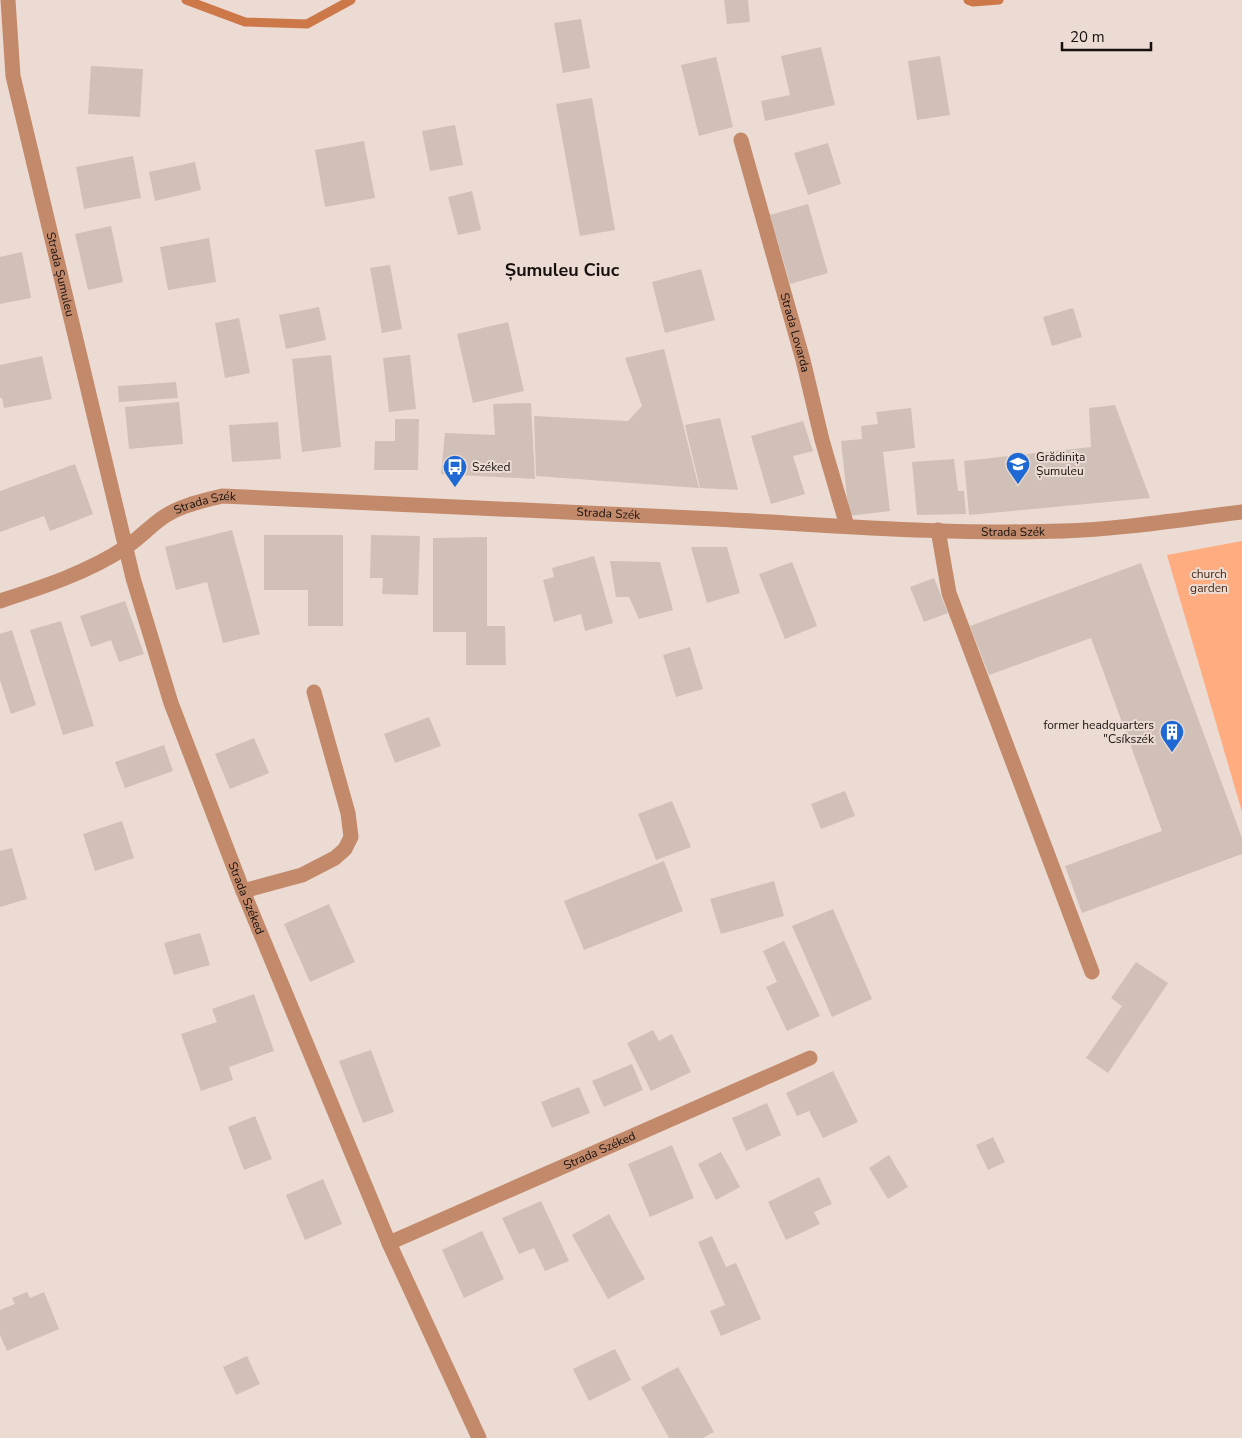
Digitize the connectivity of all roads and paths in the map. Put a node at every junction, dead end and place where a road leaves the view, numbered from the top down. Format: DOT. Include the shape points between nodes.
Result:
graph roads {
  1 [pos="8,0"];
  2 [pos="741,140"];
  3 [pos="1242,512"];
  4 [pos="847,526"];
  5 [pos="938,530"];
  6 [pos="126,547"];
  7 [pos="0,600"];
  8 [pos="314,692"];
  9 [pos="243,891"];
  10 [pos="1092,972"];
  11 [pos="810,1058"];
  12 [pos="389,1243"];
  13 [pos="479,1438"];
  1 -- 6 [label="street, Strada Șumuleu" via="13,76"];
  2 -- 4 [label="street, Strada Lovarda"];
  3 -- 5 [label="street, Strada Szék" via="1066,530"];
  4 -- 5 [label="street, Strada Szék"];
  4 -- 6 [label="street, Strada Szék" via="222,496 165,516"];
  5 -- 10 [label="street" via="949,593"];
  6 -- 7 [label="street, Strada Szék" via="74,574"];
  6 -- 9 [label="street, Strada Széked" via="172,703"];
  8 -- 9 [label="street" via="348,813 351,837 335,858 302,875"];
  9 -- 12 [label="street, Strada Széked"];
  11 -- 12 [label="street, Strada Széked"];
  12 -- 13 [label="street, Strada Széked"];
}
